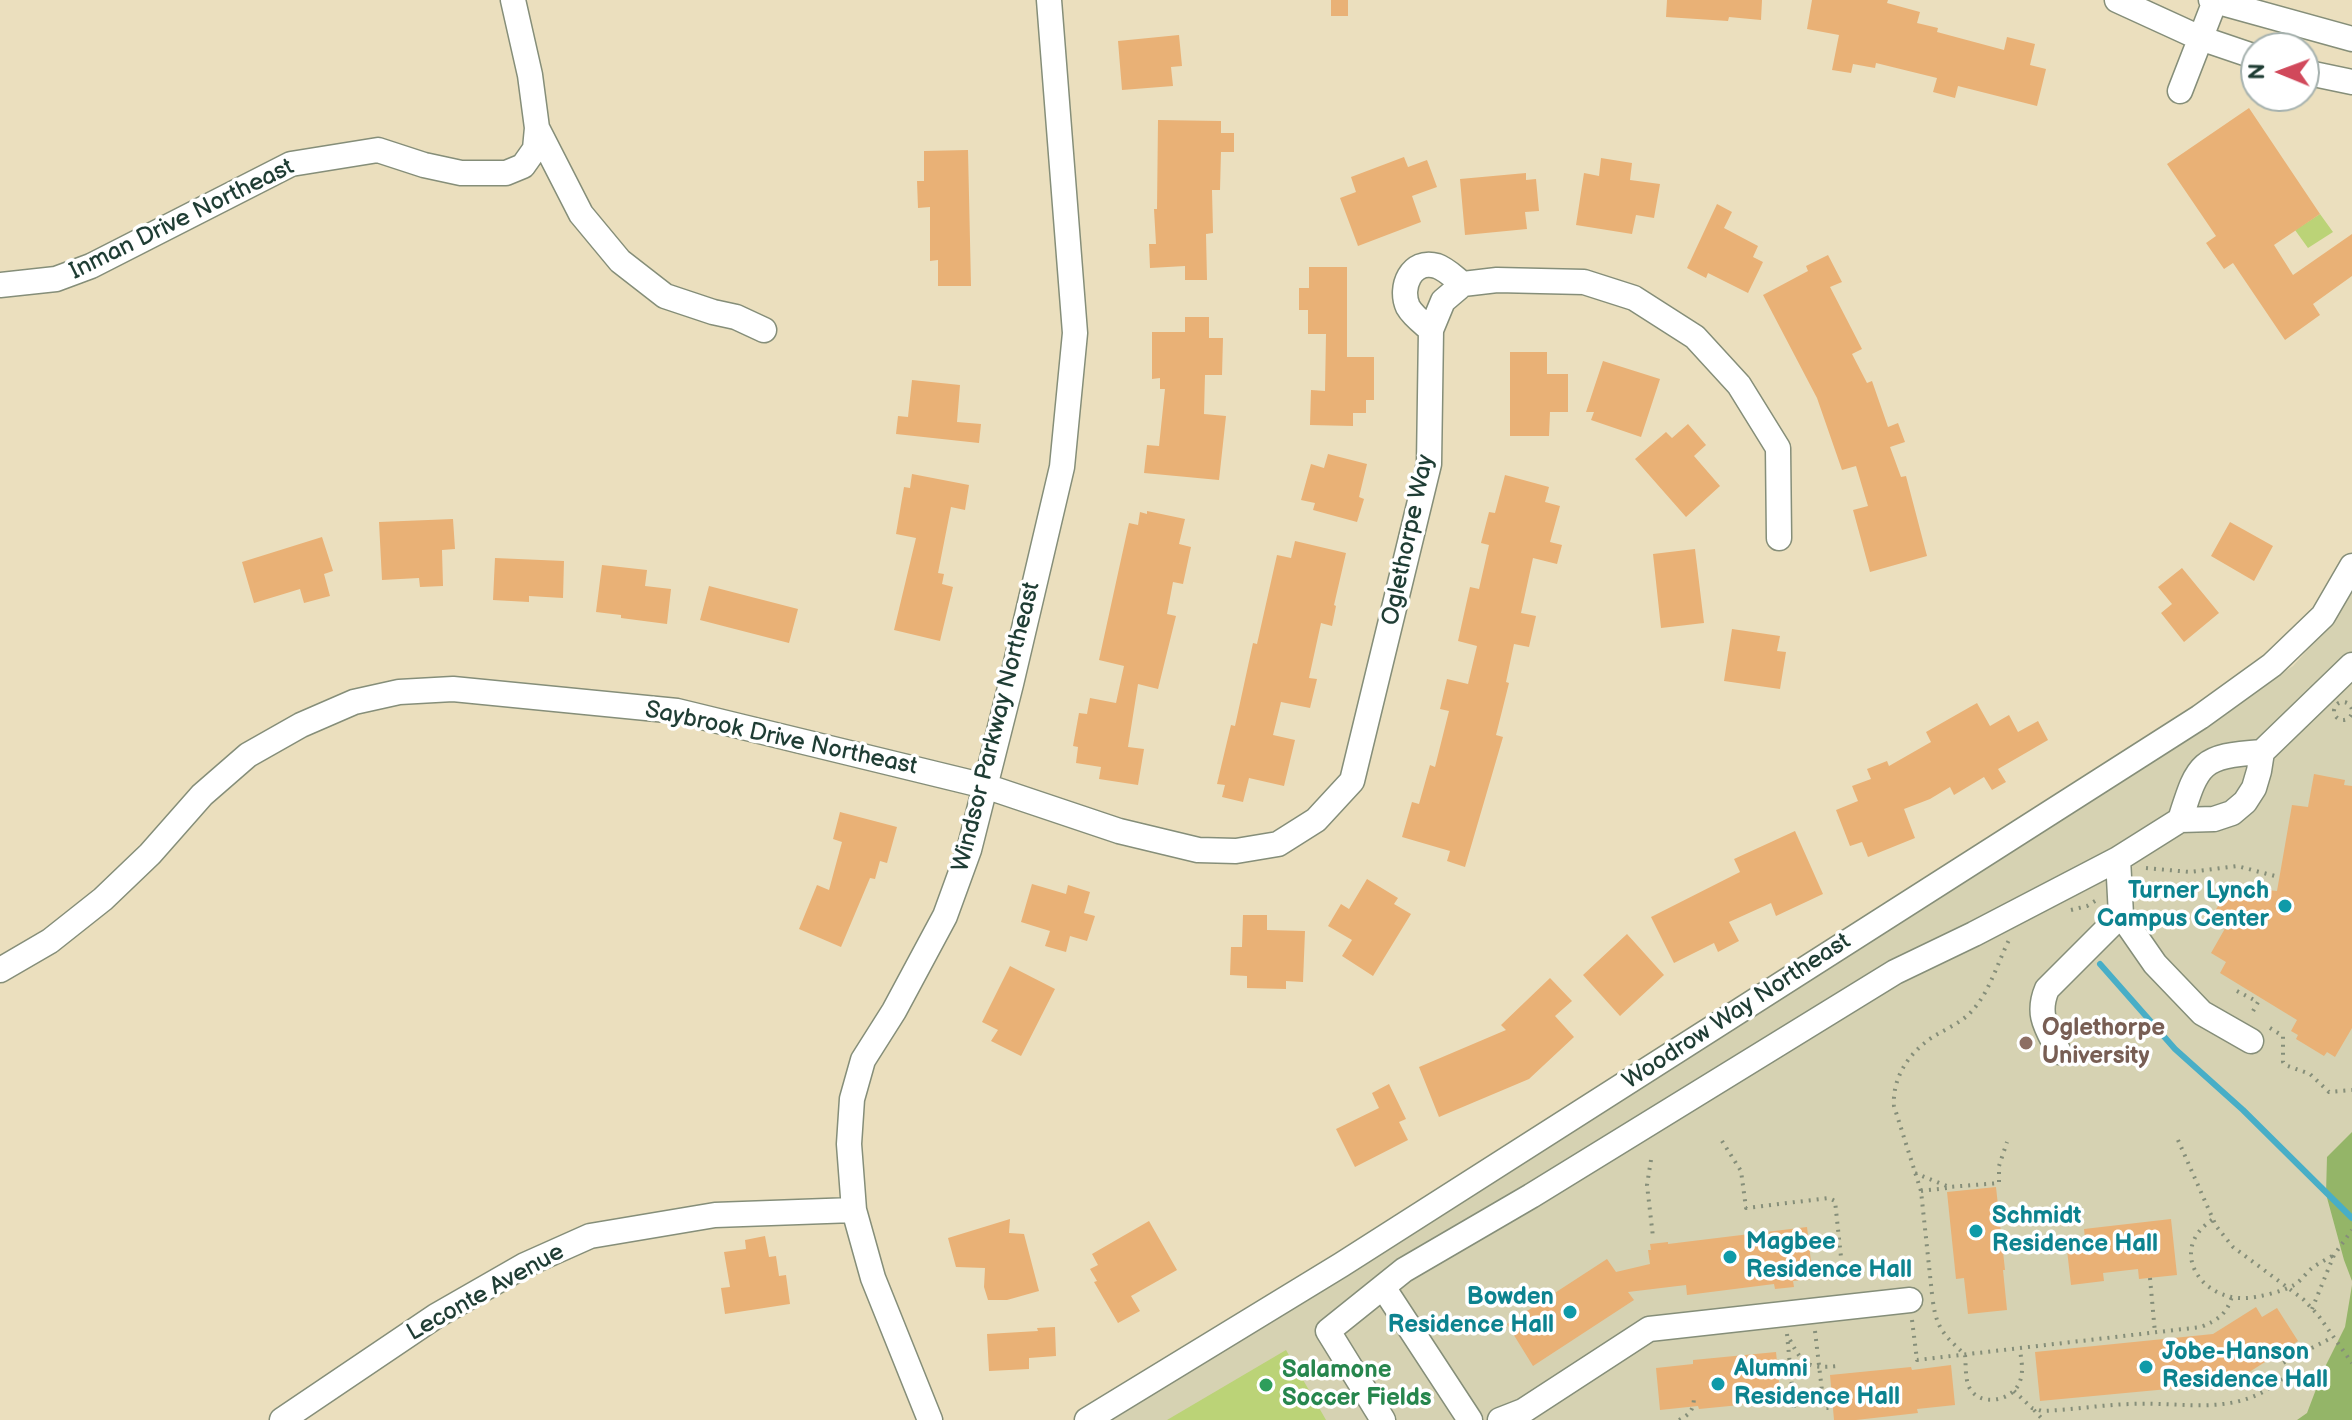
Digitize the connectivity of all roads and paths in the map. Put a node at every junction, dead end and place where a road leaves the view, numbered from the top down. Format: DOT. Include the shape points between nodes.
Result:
graph roads {
  1 [pos="513,0"];
  2 [pos="1049,0"];
  3 [pos="2117,0"];
  4 [pos="2213,1"];
  5 [pos="2200,38"];
  6 [pos="2352,39"];
  7 [pos="2240,52"];
  8 [pos="2320,75"];
  9 [pos="2352,82"];
  10 [pos="2180,91"];
  11 [pos="537,128"];
  12 [pos="1463,284"];
  13 [pos="0,285"];
  14 [pos="764,330"];
  15 [pos="1431,330"];
  16 [pos="1779,538"];
  17 [pos="2352,566"];
  18 [pos="2352,665"];
  19 [pos="2351,717"];
  20 [pos="2262,752"];
  21 [pos="985,786"];
  22 [pos="2180,820"];
  23 [pos="2118,859"];
  24 [pos="2105,896"];
  25 [pos="2067,911"];
  26 [pos="2121,915"];
  27 [pos="2014,930"];
  28 [pos="0,970"];
  29 [pos="2237,991"];
  30 [pos="2251,1041"];
  31 [pos="2059,1052"];
  32 [pos="2352,1090"];
  33 [pos="2178,1140"];
  34 [pos="1722,1141"];
  35 [pos="2007,1142"];
  36 [pos="1651,1160"];
  37 [pos="1915,1173"];
  38 [pos="1949,1187"];
  39 [pos="1921,1191"];
  40 [pos="854,1210"];
  41 [pos="2213,1219"];
  42 [pos="2352,1230"];
  43 [pos="1653,1237"];
  44 [pos="2334,1255"];
  45 [pos="2150,1278"];
  46 [pos="1383,1287"];
  47 [pos="2287,1287"];
  48 [pos="2232,1296"];
  49 [pos="2245,1298"];
  50 [pos="1910,1300"];
  51 [pos="1846,1307"];
  52 [pos="2249,1308"];
  53 [pos="2312,1309"];
  54 [pos="1813,1311"];
  55 [pos="1786,1324"];
  56 [pos="2155,1333"];
  57 [pos="2333,1337"];
  58 [pos="2020,1349"];
  59 [pos="1965,1355"];
  60 [pos="2352,1363"];
  61 [pos="1837,1366"];
  62 [pos="1819,1367"];
  63 [pos="2014,1391"];
  64 [pos="1694,1395"];
  65 [pos="1794,1408"];
  66 [pos="1829,1408"];
  67 [pos="2032,1408"];
  68 [pos="282,1420"];
  69 [pos="930,1420"];
  70 [pos="1087,1420"];
  71 [pos="1383,1420"];
  72 [pos="1470,1420"];
  73 [pos="1500,1420"];
  74 [pos="1679,1420"];
  75 [pos="2043,1420"];
  1 -- 11 [label="street, Inman Drive Northeast"];
  2 -- 21 [label="street, Windsor Parkway Northeast" via="1075,333 1062,467"];
  3 -- 5 [label="street"];
  4 -- 5 [label="street"];
  4 -- 6 [label="street"];
  5 -- 7 [label="street"];
  5 -- 10 [label="street"];
  8 -- 9 [label="street"];
  11 -- 13 [label="street, Inman Drive Northeast" via="535,149 523,166 506,173 461,173 378,150 291,164 91,266 56,279"];
  11 -- 14 [label="street" via="581,214 620,261 665,296"];
  12 -- 15 [label="street, Oglethorpe Way" via="1443,301"];
  12 -- 15 [label="street" via="1437,266 1422,265 1411,272 1404,296 1410,311"];
  12 -- 16 [label="street" via="1584,282 1634,298 1695,337 1739,385 1778,448"];
  15 -- 21 [label="street, Oglethorpe Way" via="1429,464 1352,781 1316,820 1278,844 1198,850 1119,831"];
  17 -- 70 [label="street, Woodrow Way Northeast" via="2323,616 2272,665 2200,717 1341,1265"];
  18 -- 20 [label="street"];
  19 -- 19 [label="path" via="2338,719 2336,705 2348,704"];
  20 -- 22 [label="street" via="2237,753 2200,768"];
  20 -- 22 [label="street" via="2254,788 2232,813"];
  21 -- 28 [label="street, Saybrook Drive Northeast" via="677,711 453,689 399,692 354,702 248,755 202,795 103,899 50,941"];
  21 -- 40 [label="street, Windsor Parkway Northeast" via="945,916 863,1060 852,1099 849,1144"];
  22 -- 23 [label="street"];
  23 -- 26 [label="street"];
  23 -- 46 [label="street" via="1895,972"];
  24 -- 25 [label="path"];
  26 -- 30 [label="street" via="2155,964 2202,1013"];
  26 -- 31 [label="street" via="2047,989 2041,1004 2044,1020"];
  27 -- 37 [label="path" via="1971,1012 1932,1037 1897,1078 1894,1106"];
  29 -- 32 [label="path" via="2258,1002 2251,1015 2283,1036 2285,1065 2310,1074 2329,1092"];
  33 -- 41 [label="path"];
  34 -- 51 [label="path" via="1741,1171 1746,1208 1835,1201"];
  35 -- 38 [label="path" via="1999,1183"];
  36 -- 43 [label="path" via="1647,1185"];
  37 -- 38 [label="path"];
  37 -- 39 [label="path"];
  38 -- 39 [label="path"];
  39 -- 59 [label="path" via="1935,1319"];
  40 -- 68 [label="street, Leconte Avenue" via="715,1215 590,1236 525,1265 436,1316"];
  40 -- 69 [label="street, Windsor Parkway Northeast" via="873,1278"];
  41 -- 47 [label="path" via="2233,1247"];
  41 -- 48 [label="path" via="2193,1244 2193,1271 2205,1285"];
  42 -- 44 [label="path"];
  44 -- 47 [label="path"];
  44 -- 53 [label="path"];
  45 -- 56 [label="path"];
  46 -- 71 [label="street" via="1328,1331"];
  46 -- 72 [label="street"];
  47 -- 49 [label="path"];
  47 -- 53 [label="path"];
  48 -- 49 [label="path"];
  48 -- 56 [label="path" via="2227,1311 2214,1321"];
  49 -- 52 [label="path"];
  50 -- 51 [label="street"];
  50 -- 59 [label="path" via="1917,1360"];
  51 -- 54 [label="street"];
  53 -- 57 [label="path"];
  54 -- 55 [label="street"];
  54 -- 62 [label="path"];
  55 -- 62 [label="path" via="1800,1359"];
  55 -- 65 [label="path"];
  55 -- 73 [label="street" via="1649,1329 1523,1411"];
  56 -- 58 [label="path"];
  57 -- 60 [label="path"];
  57 -- 67 [label="path" via="2283,1363 2290,1372 2277,1385 2231,1404"];
  58 -- 59 [label="path"];
  58 -- 63 [label="path" via="2021,1377"];
  59 -- 63 [label="path" via="1968,1383 1975,1394 1993,1400"];
  61 -- 62 [label="path"];
  62 -- 66 [label="path" via="1824,1408"];
  63 -- 67 [label="path"];
  64 -- 74 [label="path" via="1694,1407"];
  67 -- 75 [label="path"];
}
